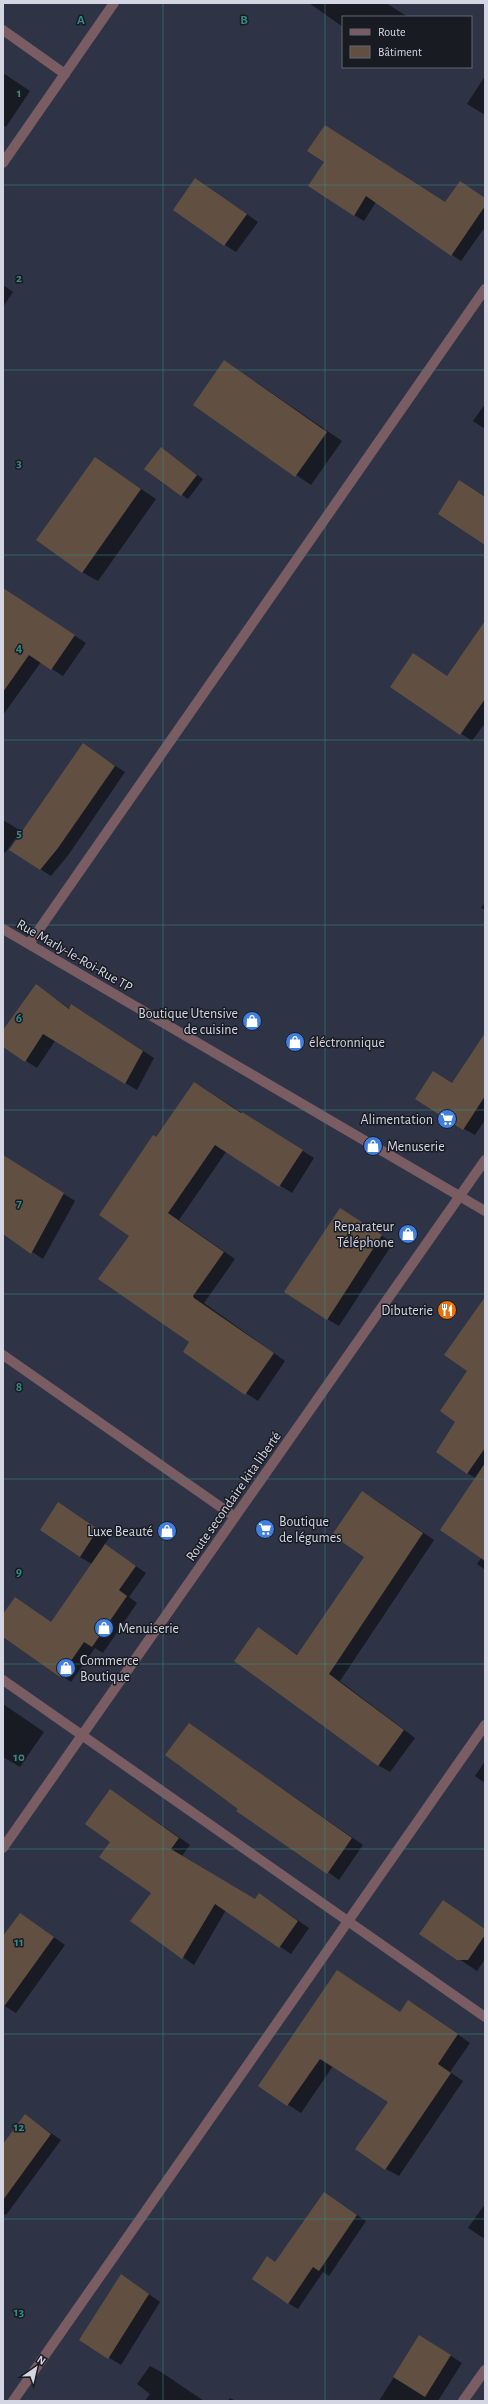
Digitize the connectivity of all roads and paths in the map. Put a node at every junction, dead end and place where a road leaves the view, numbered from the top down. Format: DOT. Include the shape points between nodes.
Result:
graph roads {
  1 [pos="114,3"];
  2 [pos="3,30"];
  3 [pos="65,74"];
  4 [pos="3,163"];
  5 [pos="485,290"];
  6 [pos="3,929"];
  7 [pos="29,944"];
  8 [pos="485,1160"];
  9 [pos="460,1196"];
  10 [pos="485,1211"];
  11 [pos="3,1355"];
  12 [pos="235,1517"];
  13 [pos="3,1680"];
  14 [pos="485,1725"];
  15 [pos="82,1735"];
  16 [pos="3,1848"];
  17 [pos="348,1922"];
  18 [pos="485,2017"];
  19 [pos="485,2370"];
  20 [pos="13,2401"];
  21 [pos="463,2401"];
  1 -- 3 [label="street"];
  2 -- 3 [label="street"];
  3 -- 4 [label="street"];
  5 -- 7 [label="street"];
  6 -- 7 [label="street, Rue Marly-le-Roi-Rue TP"];
  7 -- 9 [label="street, Rue Marly-le-Roi-Rue TP"];
  8 -- 9 [label="street, Route secondaire kita liberté"];
  9 -- 10 [label="street, Rue Marly-le-Roi-Rue TP"];
  9 -- 12 [label="street, Route secondaire kita liberté"];
  11 -- 12 [label="street"];
  12 -- 15 [label="street, Route secondaire kita liberté"];
  13 -- 15 [label="street"];
  14 -- 17 [label="street"];
  15 -- 16 [label="street, Route secondaire kita liberté"];
  15 -- 17 [label="street"];
  17 -- 18 [label="street"];
  17 -- 20 [label="street"];
  19 -- 21 [label="street"];
}
